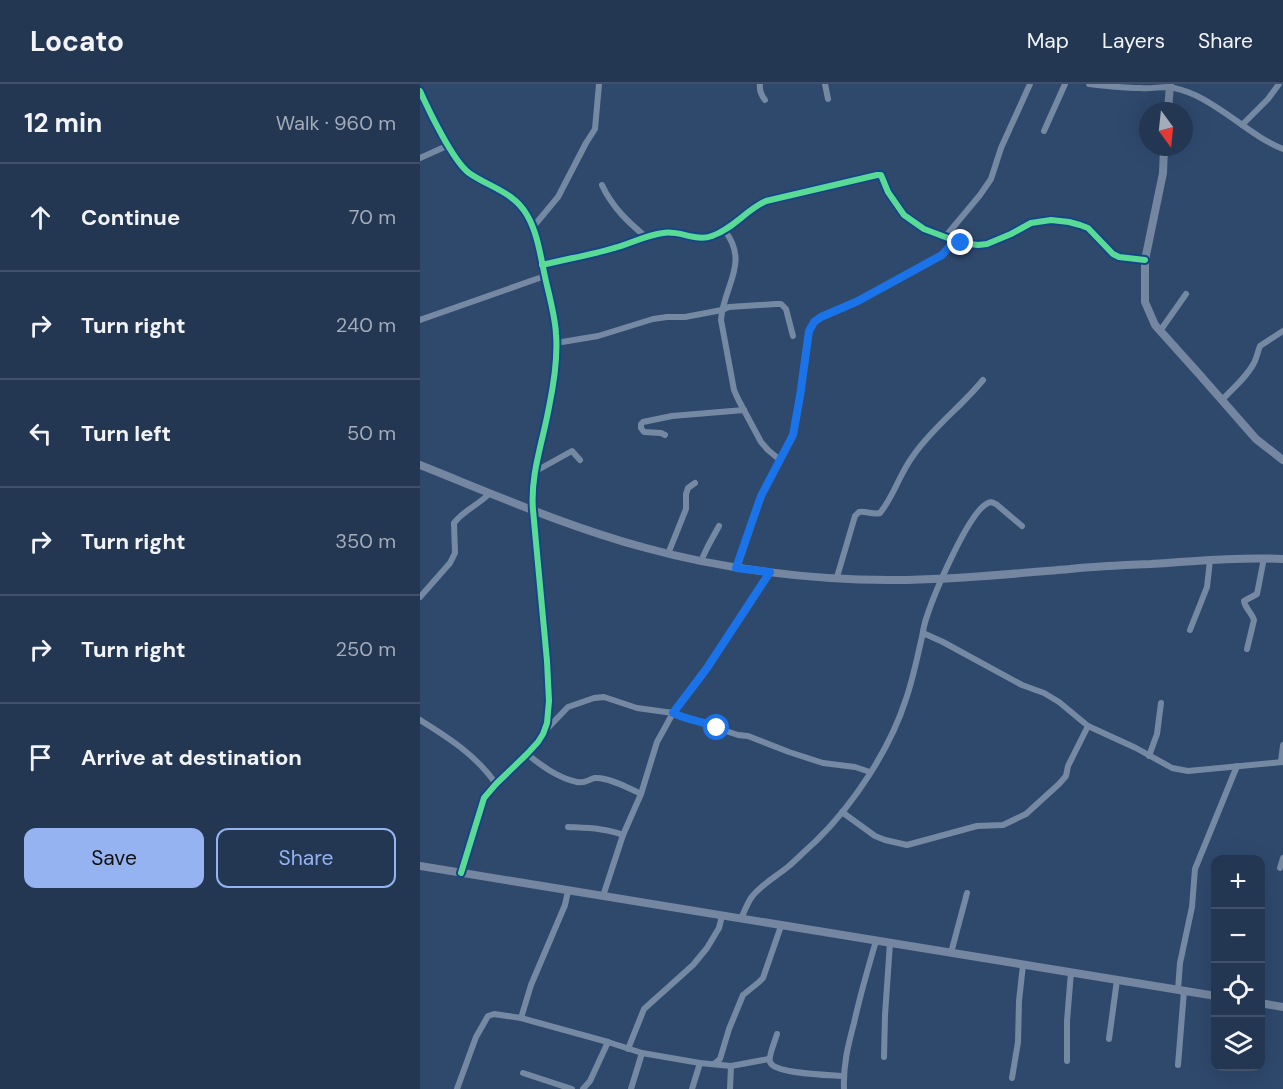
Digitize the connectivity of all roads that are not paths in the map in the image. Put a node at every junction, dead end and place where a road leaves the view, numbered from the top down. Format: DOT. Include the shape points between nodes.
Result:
graph roads {
  1 [pos="599,84"];
  2 [pos="760,84"];
  3 [pos="825,84"];
  4 [pos="1029,84"];
  5 [pos="1065,84"];
  6 [pos="1089,84"];
  7 [pos="1279,84"];
  8 [pos="1170,86"];
  9 [pos="420,91"];
  10 [pos="828,99"];
  11 [pos="765,100"];
  12 [pos="1168,102"];
  13 [pos="1242,125"];
  14 [pos="1044,131"];
  15 [pos="449,145"];
  16 [pos="1283,149"];
  17 [pos="1164,156"];
  18 [pos="420,158"];
  19 [pos="602,185"];
  20 [pos="533,227"];
  21 [pos="725,231"];
  22 [pos="646,237"];
  23 [pos="945,237"];
  24 [pos="954,241"];
  25 [pos="1145,260"];
  26 [pos="542,265"];
  27 [pos="544,276"];
  28 [pos="1186,294"];
  29 [pos="722,310"];
  30 [pos="420,320"];
  31 [pos="1283,331"];
  32 [pos="1160,332"];
  33 [pos="793,336"];
  34 [pos="556,343"];
  35 [pos="983,380"];
  36 [pos="1222,400"];
  37 [pos="744,410"];
  38 [pos="665,435"];
  39 [pos="580,460"];
  40 [pos="780,460"];
  41 [pos="1283,460"];
  42 [pos="420,465"];
  43 [pos="535,471"];
  44 [pos="695,483"];
  45 [pos="489,494"];
  46 [pos="532,510"];
  47 [pos="720,526"];
  48 [pos="1022,526"];
  49 [pos="668,554"];
  50 [pos="1264,558"];
  51 [pos="1283,559"];
  52 [pos="1210,560"];
  53 [pos="700,561"];
  54 [pos="736,568"];
  55 [pos="770,572"];
  56 [pos="837,578"];
  57 [pos="942,578"];
  58 [pos="420,597"];
  59 [pos="1190,630"];
  60 [pos="923,633"];
  61 [pos="1248,649"];
  62 [pos="1161,703"];
  63 [pos="673,713"];
  64 [pos="420,720"];
  65 [pos="1088,726"];
  66 [pos="543,734"];
  67 [pos="1283,745"];
  68 [pos="527,754"];
  69 [pos="1149,756"];
  70 [pos="1282,762"];
  71 [pos="1237,766"];
  72 [pos="870,772"];
  73 [pos="496,784"];
  74 [pos="640,794"];
  75 [pos="842,812"];
  76 [pos="568,827"];
  77 [pos="623,835"];
  78 [pos="1283,858"];
  79 [pos="420,866"];
  80 [pos="1280,868"];
  81 [pos="461,873"];
  82 [pos="568,891"];
  83 [pos="967,893"];
  84 [pos="603,896"];
  85 [pos="722,916"];
  86 [pos="741,919"];
  87 [pos="781,926"];
  88 [pos="876,941"];
  89 [pos="890,943"];
  90 [pos="951,953"];
  91 [pos="1023,965"];
  92 [pos="1071,972"];
  93 [pos="1117,980"];
  94 [pos="1181,990"];
  95 [pos="1211,995"];
  96 [pos="1265,1004"];
  97 [pos="1283,1006"];
  98 [pos="521,1018"];
  99 [pos="777,1034"];
  100 [pos="1109,1039"];
  101 [pos="608,1042"];
  102 [pos="628,1049"];
  103 [pos="642,1053"];
  104 [pos="884,1057"];
  105 [pos="770,1059"];
  106 [pos="1067,1061"];
  107 [pos="700,1064"];
  108 [pos="714,1064"];
  109 [pos="1178,1065"];
  110 [pos="731,1066"];
  111 [pos="523,1073"];
  112 [pos="843,1076"];
  113 [pos="1012,1078"];
  114 [pos="457,1089"];
  115 [pos="572,1089"];
  116 [pos="583,1089"];
  117 [pos="631,1089"];
  118 [pos="692,1089"];
  119 [pos="730,1089"];
  120 [pos="844,1089"];
  1 -- 20 [label="street" via="595,129 558,197"];
  2 -- 11 [label="street"];
  3 -- 10 [label="street"];
  4 -- 23 [label="street" via="991,179"];
  5 -- 14 [label="street"];
  6 -- 8 [label="street"];
  7 -- 13 [label="street"];
  8 -- 12 [label="main road"];
  8 -- 13 [label="street" via="1195,95"];
  9 -- 15 [label="street"];
  13 -- 16 [label="street"];
  15 -- 18 [label="street"];
  15 -- 20 [label="street" via="460,165 521,205"];
  17 -- 25 [label="main road"];
  19 -- 22 [label="street" via="620,214"];
  20 -- 26 [label="street"];
  21 -- 22 [label="street" via="702,239 670,232"];
  21 -- 23 [label="street" via="766,201 881,175 904,215 924,230"];
  21 -- 29 [label="street" via="732,240 735,264"];
  22 -- 26 [label="street" via="614,249"];
  23 -- 24 [label="street"];
  24 -- 25 [label="street" via="978,245 998,240 1031,223 1051,220 1088,228 1119,257"];
  24 -- 40 [label="street" via="942,255 814,322 809,331 793,435"];
  25 -- 32 [label="main road" via="1145,302"];
  26 -- 27 [label="street"];
  27 -- 30 [label="street"];
  27 -- 34 [label="street"];
  28 -- 32 [label="street"];
  29 -- 33 [label="street" via="781,304"];
  29 -- 34 [label="street" via="653,319 598,336"];
  29 -- 37 [label="street" via="734,390"];
  31 -- 36 [label="street" via="1260,346 1253,365"];
  32 -- 36 [label="main road"];
  34 -- 43 [label="street" via="555,371"];
  35 -- 56 [label="street" via="914,454 880,513 863,511 855,516"];
  36 -- 41 [label="main road" via="1256,439"];
  37 -- 38 [label="street" via="672,416 641,424 644,432"];
  37 -- 40 [label="street" via="761,442"];
  39 -- 43 [label="street" via="572,451"];
  40 -- 54 [label="street" via="766,483"];
  42 -- 45 [label="main road"];
  43 -- 46 [label="street"];
  44 -- 49 [label="street" via="688,488 686,508"];
  45 -- 46 [label="main road"];
  45 -- 58 [label="street" via="454,523 455,553"];
  46 -- 49 [label="main road"];
  46 -- 66 [label="street" via="549,701"];
  47 -- 53 [label="street"];
  48 -- 57 [label="street" via="996,504 988,503 959,541"];
  49 -- 53 [label="main road"];
  50 -- 51 [label="main road"];
  50 -- 52 [label="main road"];
  50 -- 61 [label="street" via="1257,594 1244,601 1254,620"];
  52 -- 57 [label="main road"];
  52 -- 59 [label="street" via="1207,587"];
  53 -- 54 [label="main road"];
  54 -- 55 [label="main road"];
  55 -- 56 [label="main road"];
  55 -- 63 [label="street"];
  56 -- 57 [label="main road"];
  57 -- 60 [label="street"];
  60 -- 65 [label="street" via="1044,693"];
  60 -- 72 [label="street" via="898,724"];
  62 -- 69 [label="street"];
  63 -- 66 [label="street" via="637,708 602,697 568,707"];
  63 -- 72 [label="street" via="806,758"];
  63 -- 74 [label="street" via="657,742"];
  64 -- 73 [label="street" via="467,752"];
  65 -- 69 [label="street"];
  65 -- 75 [label="street" via="1066,776 1026,814 1003,825 977,826 907,845 875,836"];
  66 -- 68 [label="street"];
  67 -- 70 [label="street"];
  68 -- 73 [label="street"];
  68 -- 74 [label="street" via="557,775 575,782 603,779"];
  69 -- 71 [label="street" via="1183,771"];
  70 -- 71 [label="street"];
  71 -- 94 [label="street" via="1195,870 1180,963"];
  72 -- 75 [label="street"];
  73 -- 81 [label="street" via="484,798"];
  74 -- 77 [label="street"];
  75 -- 86 [label="street" via="818,839 758,890"];
  76 -- 77 [label="street"];
  77 -- 84 [label="street"];
  78 -- 80 [label="street"];
  79 -- 81 [label="main road"];
  81 -- 82 [label="main road"];
  82 -- 84 [label="main road"];
  82 -- 98 [label="street"];
  83 -- 90 [label="street"];
  84 -- 85 [label="main road"];
  85 -- 86 [label="main road"];
  85 -- 102 [label="street" via="719,928 693,965 644,1009"];
  86 -- 87 [label="main road"];
  87 -- 88 [label="main road"];
  87 -- 108 [label="street" via="763,978 743,995 720,1059"];
  88 -- 89 [label="main road"];
  88 -- 112 [label="street"];
  89 -- 90 [label="main road"];
  89 -- 104 [label="street"];
  90 -- 91 [label="main road"];
  91 -- 92 [label="main road"];
  91 -- 113 [label="street"];
  92 -- 93 [label="main road"];
  92 -- 106 [label="street"];
  93 -- 94 [label="main road"];
  93 -- 100 [label="street"];
  94 -- 95 [label="main road"];
  94 -- 109 [label="street"];
  96 -- 97 [label="main road"];
  98 -- 101 [label="street"];
  98 -- 114 [label="street" via="488,1016"];
  99 -- 105 [label="street"];
  101 -- 102 [label="street"];
  101 -- 116 [label="street"];
  102 -- 103 [label="street"];
  103 -- 107 [label="street"];
  103 -- 117 [label="street"];
  105 -- 110 [label="street"];
  105 -- 112 [label="street" via="770,1064 784,1071"];
  107 -- 108 [label="street"];
  107 -- 118 [label="street"];
  108 -- 110 [label="street"];
  110 -- 119 [label="street"];
  111 -- 115 [label="street"];
  112 -- 120 [label="street"];
}
